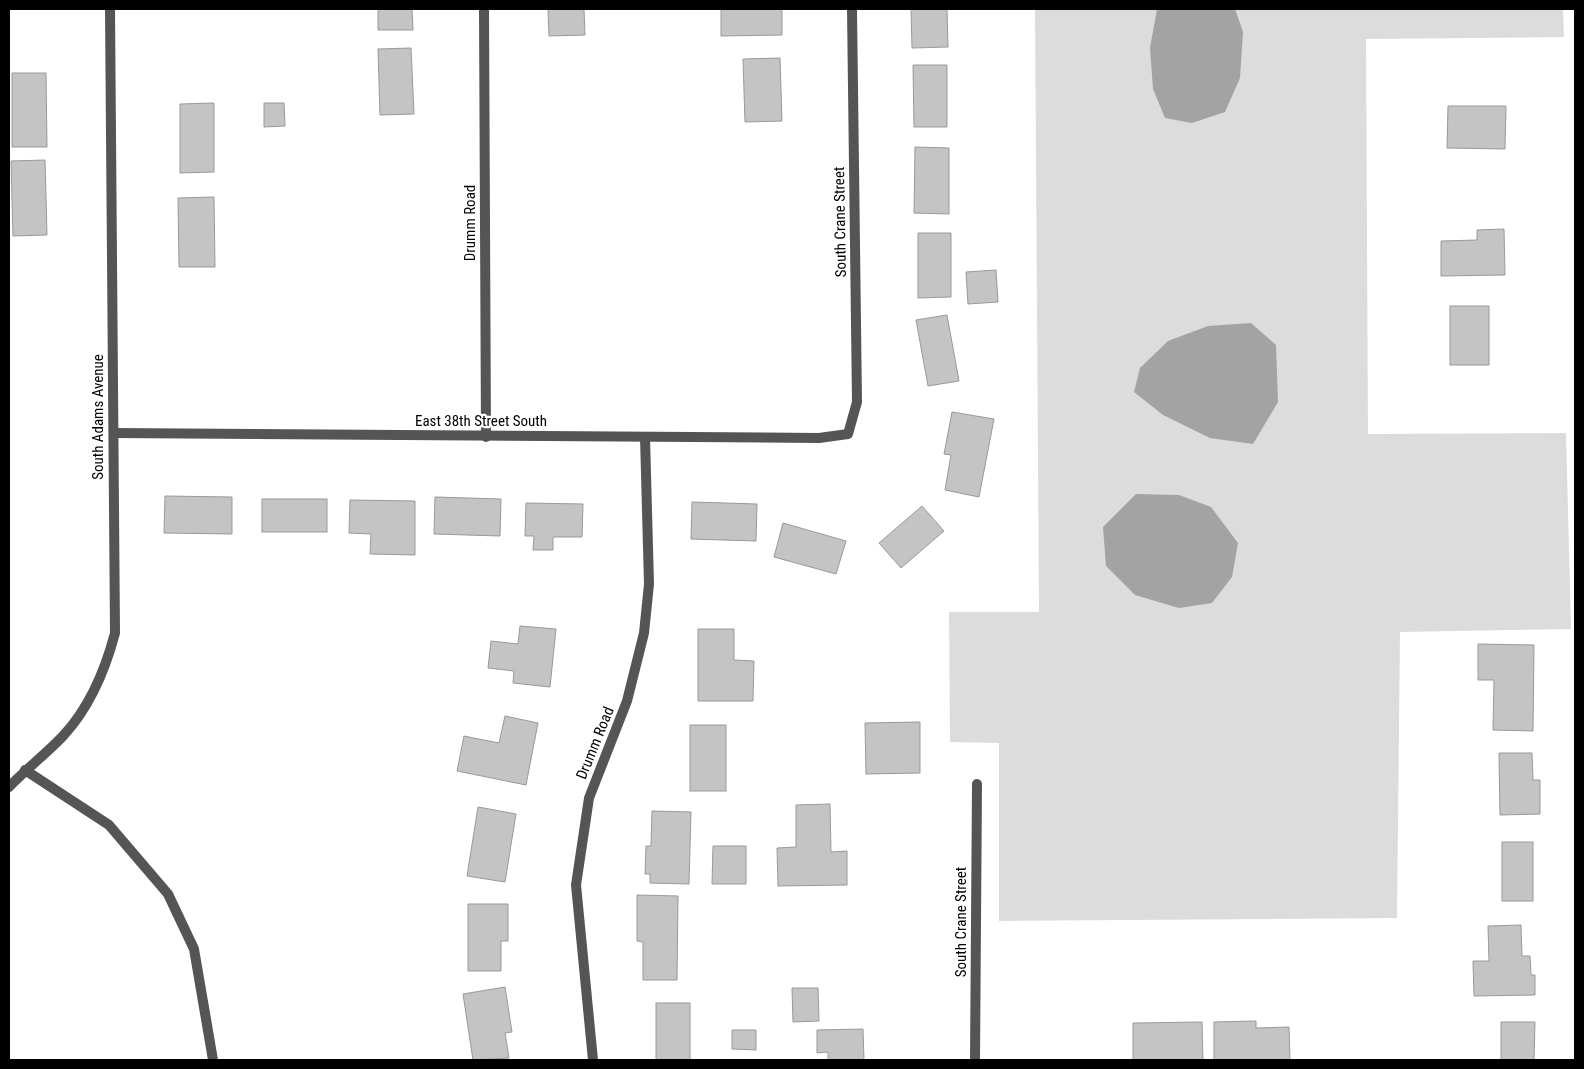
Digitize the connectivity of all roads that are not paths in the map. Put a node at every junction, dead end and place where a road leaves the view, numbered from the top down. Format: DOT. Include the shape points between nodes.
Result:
graph roads {
  1 [pos="110,9"];
  2 [pos="484,9"];
  3 [pos="852,9"];
  4 [pos="114,433"];
  5 [pos="848,434"];
  6 [pos="486,437"];
  7 [pos="646,437"];
  8 [pos="25,770"];
  9 [pos="976,784"];
  10 [pos="9,787"];
  11 [pos="213,1060"];
  12 [pos="593,1060"];
  13 [pos="975,1060"];
  1 -- 4 [label="street, South Adams Avenue"];
  2 -- 6 [label="street, Drumm Road"];
  3 -- 5 [label="street, South Crane Street" via="857,402"];
  4 -- 6 [label="street, East 38th Street South"];
  4 -- 8 [label="street, South Adams Avenue" via="115,633 105,669 89,700 63,736"];
  5 -- 7 [label="street, East 38th Street South" via="819,438"];
  6 -- 7 [label="street, East 38th Street South"];
  7 -- 12 [label="street, Drumm Road" via="648,584 644,633 627,701 589,798 576,884"];
  8 -- 10 [label="street, South Adams Avenue"];
  8 -- 11 [label="street" via="109,825 168,894 194,949"];
  9 -- 13 [label="street, South Crane Street"];
}
